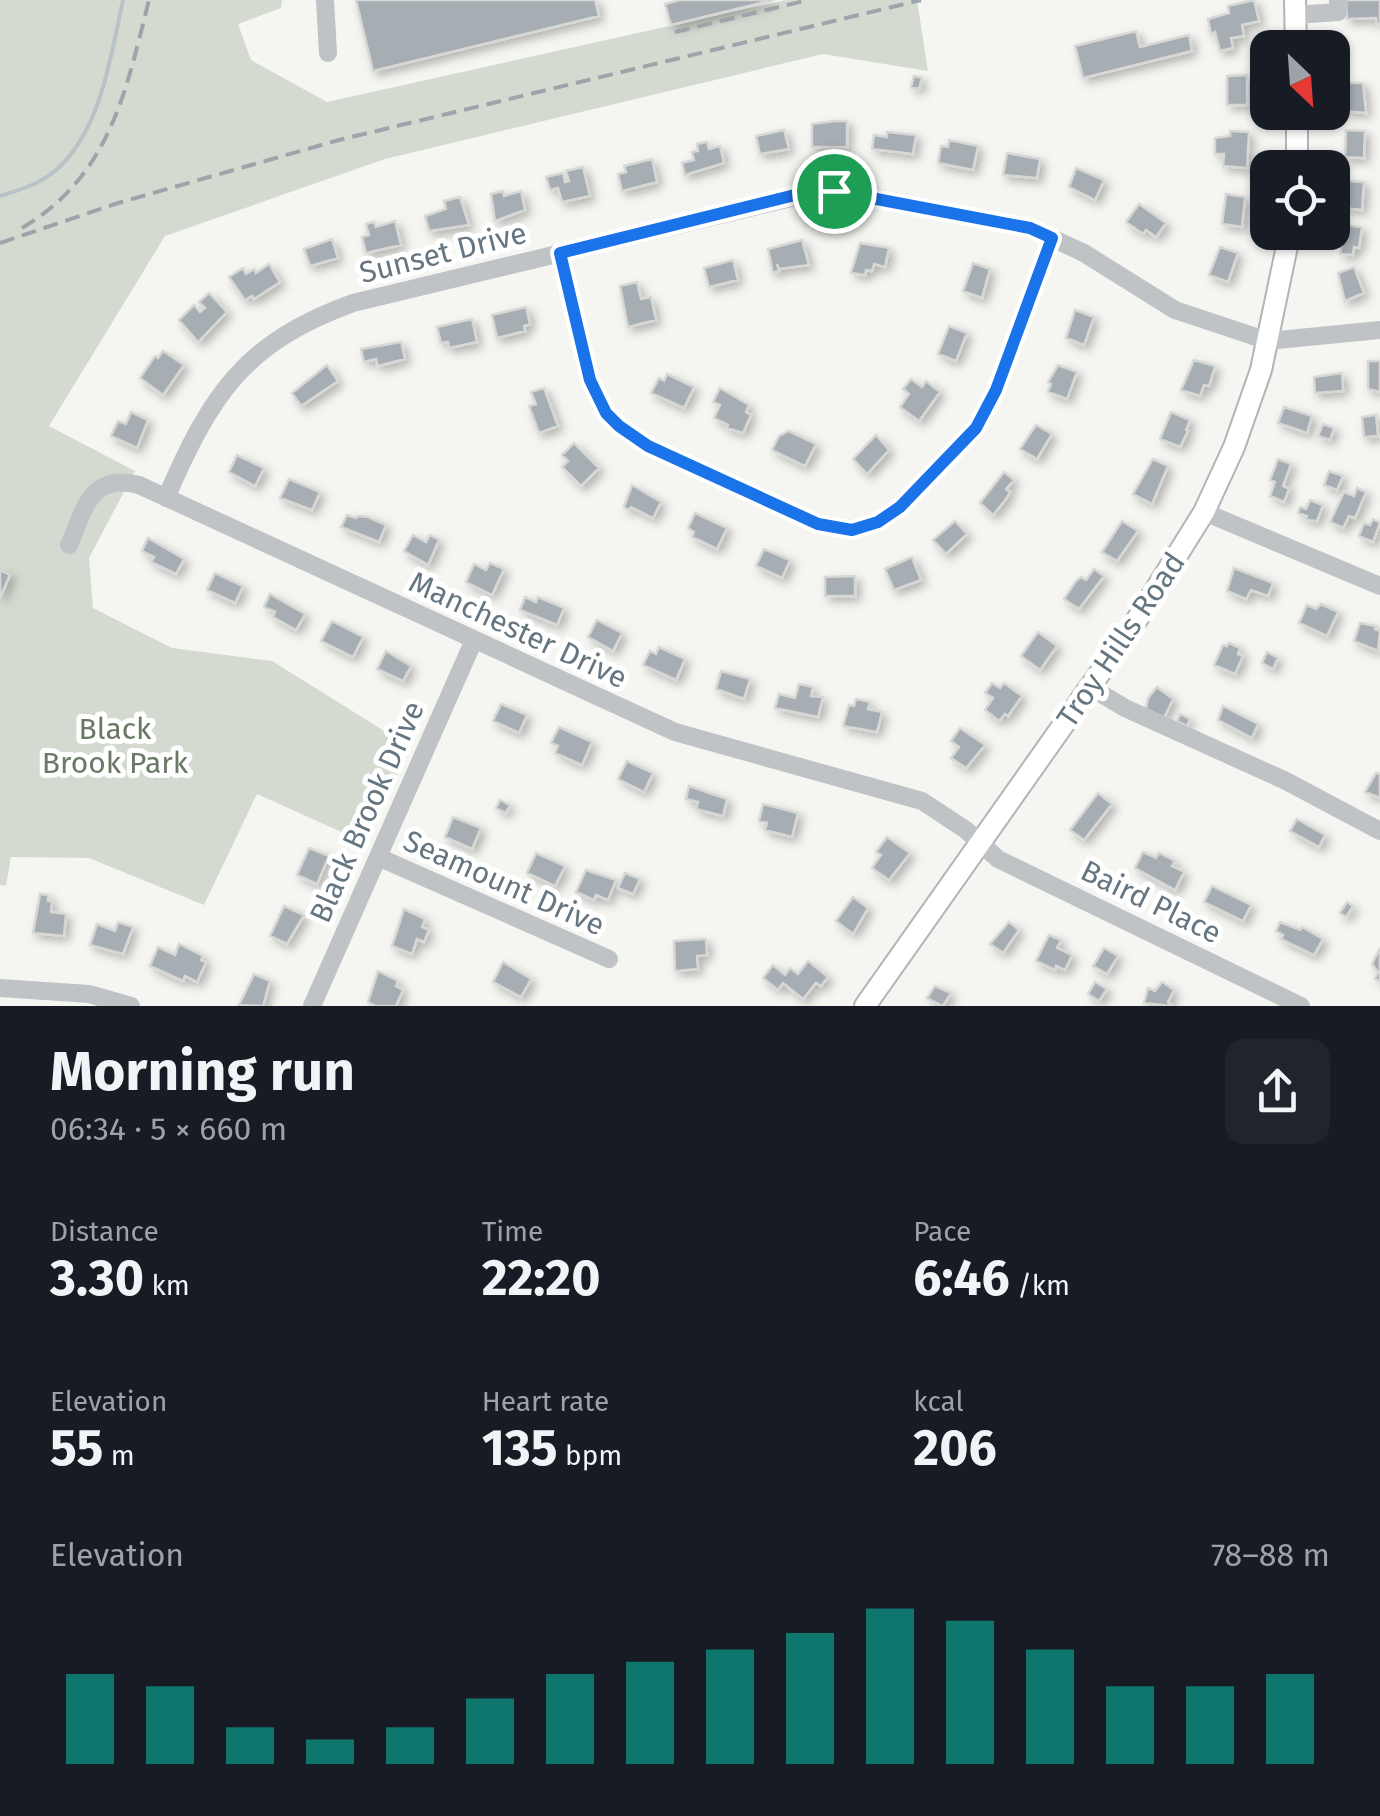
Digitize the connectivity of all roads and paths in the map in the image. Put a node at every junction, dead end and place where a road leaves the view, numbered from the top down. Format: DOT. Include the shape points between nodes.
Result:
graph roads {
  1 [pos="325,0"];
  2 [pos="1338,0"];
  3 [pos="1295,8"];
  4 [pos="328,53"];
  5 [pos="1052,238"];
  6 [pos="1286,250"];
  7 [pos="560,253"];
  8 [pos="1380,330"];
  9 [pos="1268,341"];
  10 [pos="166,498"];
  11 [pos="1204,512"];
  12 [pos="68,545"];
  13 [pos="1380,586"];
  14 [pos="474,640"];
  15 [pos="1090,687"];
  16 [pos="1380,831"];
  17 [pos="980,842"];
  18 [pos="378,857"];
  19 [pos="608,960"];
  20 [pos="0,988"];
  21 [pos="131,1006"];
  22 [pos="312,1006"];
  23 [pos="865,1006"];
  24 [pos="1301,1006"];
  1 -- 4 [label="street"];
  2 -- 3 [label="street" via="1338,12"];
  5 -- 7 [label="street, Sunset Drive" via="852,193 816,192"];
  5 -- 7 [label="street" via="976,428 900,507 852,530 818,524 648,446 619,426 590,380"];
  5 -- 9 [label="street, Sunset Drive" via="1175,310"];
  6 -- 9 [label="main road, Troy Hills Road"];
  7 -- 10 [label="street, Sunset Drive" via="353,303 300,326 251,360 210,408"];
  8 -- 9 [label="street"];
  9 -- 11 [label="main road, Troy Hills Road" via="1234,447"];
  10 -- 12 [label="street, Manchester Drive" via="121,480 104,485"];
  10 -- 14 [label="street, Manchester Drive"];
  11 -- 13 [label="street"];
  11 -- 15 [label="main road, Troy Hills Road"];
  14 -- 17 [label="street, Manchester Drive" via="675,732 922,801"];
  14 -- 18 [label="street, Black Brook Drive"];
  15 -- 16 [label="street"];
  15 -- 17 [label="main road, Troy Hills Road"];
  17 -- 23 [label="main road, Troy Hills Road"];
  17 -- 24 [label="street, Baird Place" via="998,858"];
  18 -- 19 [label="street, Seamount Drive"];
  18 -- 22 [label="street, Black Brook Drive"];
  20 -- 21 [label="street" via="89,994"];
}
